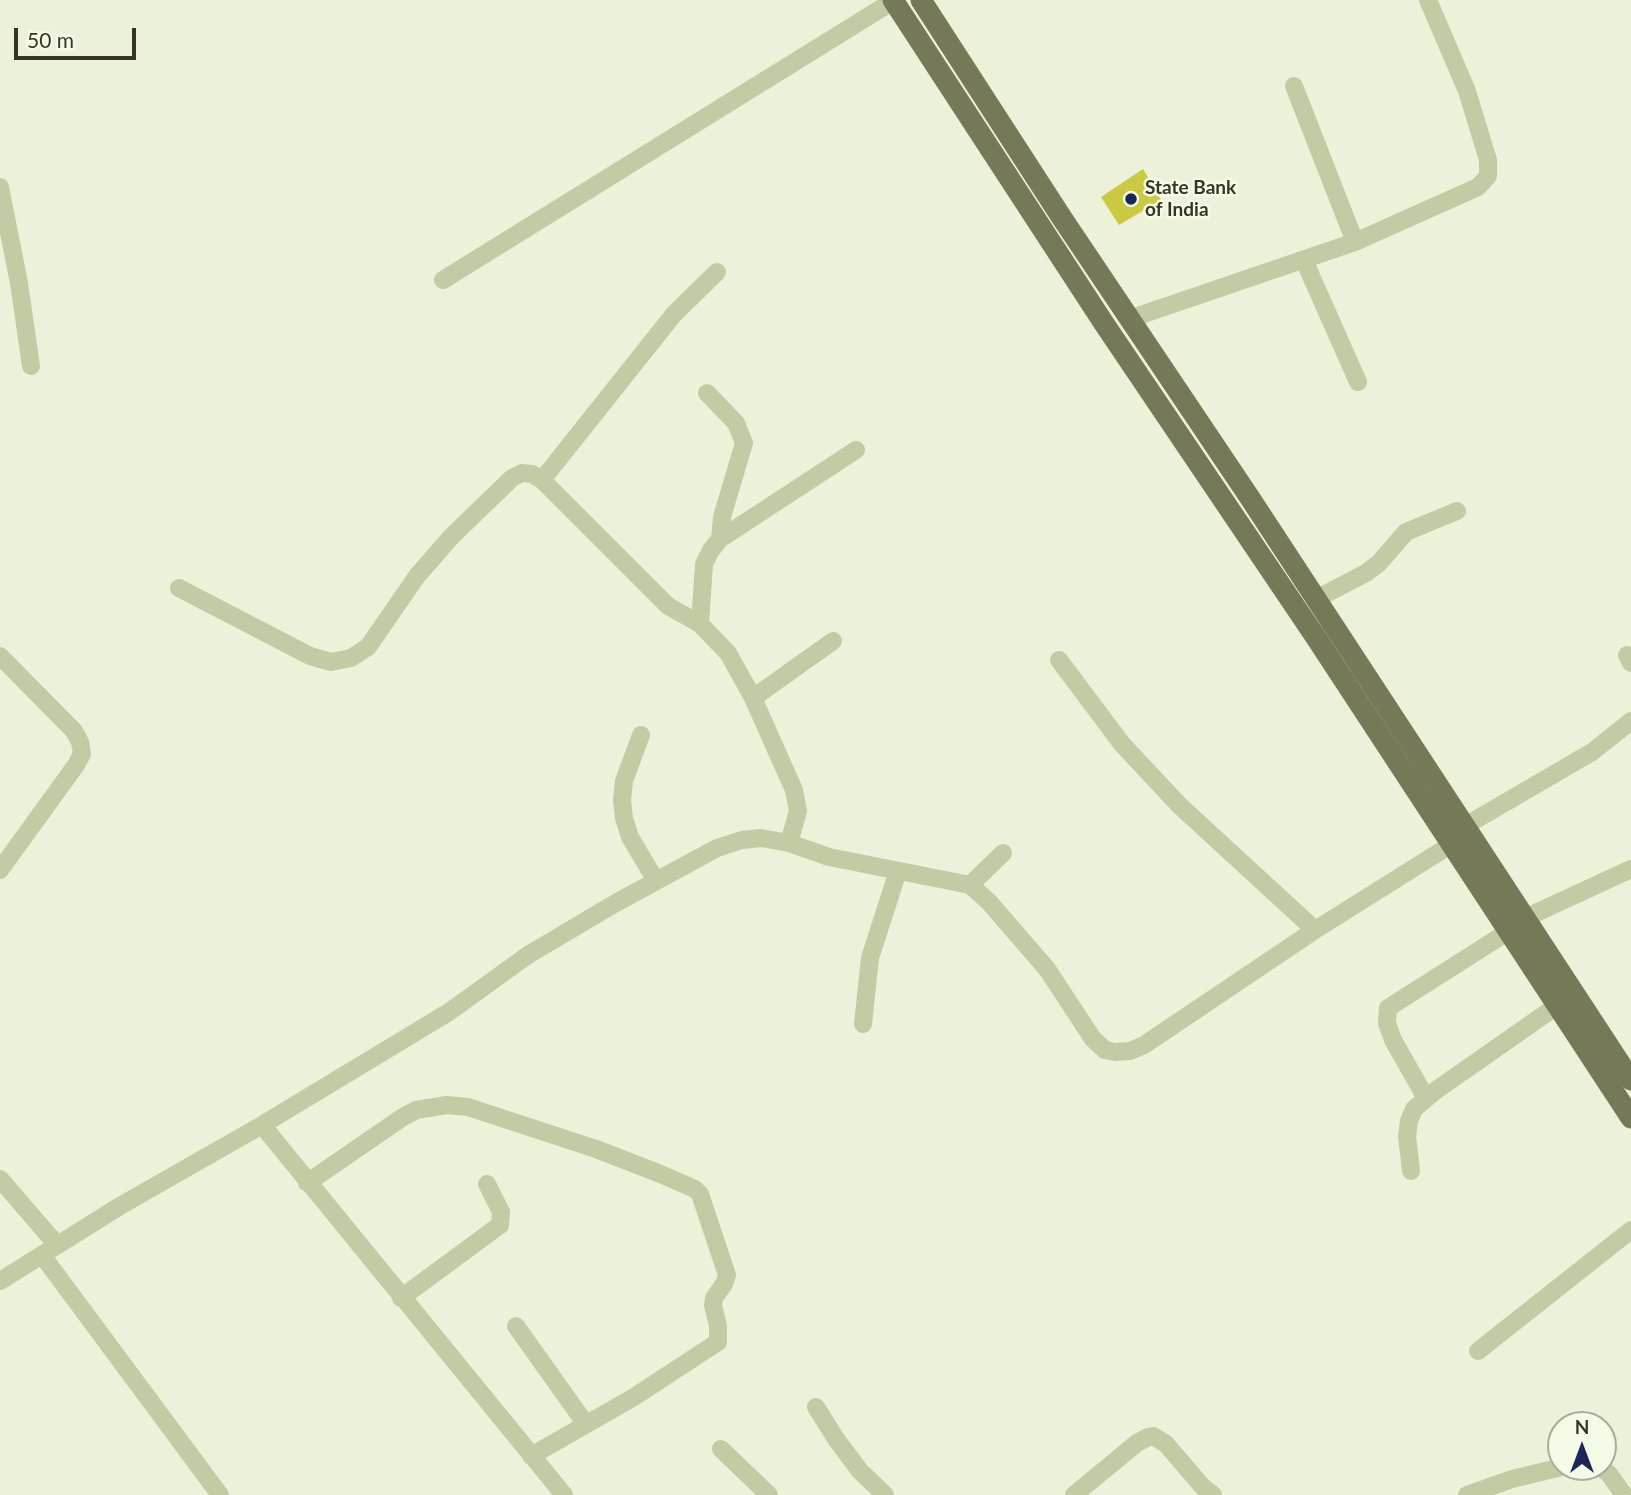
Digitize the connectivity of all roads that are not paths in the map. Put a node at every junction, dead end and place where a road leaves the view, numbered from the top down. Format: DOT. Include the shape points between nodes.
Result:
graph roads {
  1 [pos="893,0"];
  2 [pos="921,0"];
  3 [pos="1428,0"];
  4 [pos="1294,86"];
  5 [pos="0,187"];
  6 [pos="1355,242"];
  7 [pos="1304,260"];
  8 [pos="717,272"];
  9 [pos="443,280"];
  10 [pos="1129,318"];
  11 [pos="31,366"];
  12 [pos="1358,382"];
  13 [pos="707,393"];
  14 [pos="856,450"];
  15 [pos="542,480"];
  16 [pos="1457,512"];
  17 [pos="720,538"];
  18 [pos="179,588"];
  19 [pos="1317,599"];
  20 [pos="700,624"];
  21 [pos="833,641"];
  22 [pos="0,656"];
  23 [pos="1059,660"];
  24 [pos="752,698"];
  25 [pos="1631,721"];
  26 [pos="641,735"];
  27 [pos="1465,826"];
  28 [pos="789,843"];
  29 [pos="1452,844"];
  30 [pos="1003,853"];
  31 [pos="1631,869"];
  32 [pos="0,870"];
  33 [pos="898,871"];
  34 [pos="656,881"];
  35 [pos="970,885"];
  36 [pos="1517,925"];
  37 [pos="1315,930"];
  38 [pos="1558,1004"];
  39 [pos="863,1024"];
  40 [pos="1631,1080"];
  41 [pos="1426,1098"];
  42 [pos="1631,1118"];
  43 [pos="262,1125"];
  44 [pos="1411,1171"];
  45 [pos="0,1179"];
  46 [pos="307,1183"];
  47 [pos="486,1184"];
  48 [pos="1631,1230"];
  49 [pos="49,1250"];
  50 [pos="0,1281"];
  51 [pos="401,1298"];
  52 [pos="516,1326"];
  53 [pos="1478,1351"];
  54 [pos="816,1407"];
  55 [pos="585,1423"];
  56 [pos="721,1449"];
  57 [pos="531,1456"];
  58 [pos="1547,1471"];
  59 [pos="220,1495"];
  60 [pos="564,1495"];
  61 [pos="769,1495"];
  62 [pos="885,1495"];
  63 [pos="1074,1495"];
  64 [pos="1213,1495"];
  65 [pos="1467,1495"];
  1 -- 9 [label="street"];
  1 -- 29 [label="main road"];
  2 -- 10 [label="main road"];
  3 -- 6 [label="street" via="1467,91 1488,160 1488,176 1478,187"];
  4 -- 6 [label="street"];
  5 -- 11 [label="street"];
  6 -- 7 [label="street"];
  7 -- 10 [label="street"];
  7 -- 12 [label="street"];
  8 -- 15 [label="street" via="674,314"];
  10 -- 19 [label="main road"];
  13 -- 17 [label="street" via="736,423 744,443"];
  14 -- 17 [label="street"];
  15 -- 18 [label="street" via="522,473 512,478 452,536 417,576 368,647 351,658 331,662 310,656"];
  15 -- 20 [label="street" via="668,606"];
  16 -- 19 [label="street" via="1406,532 1366,573"];
  17 -- 20 [label="street" via="704,564"];
  19 -- 27 [label="main road"];
  20 -- 24 [label="street" via="728,653"];
  21 -- 24 [label="street"];
  22 -- 32 [label="street" via="74,731 82,754"];
  23 -- 37 [label="street" via="1122,744 1170,795"];
  24 -- 28 [label="street" via="794,790 798,811"];
  25 -- 27 [label="street" via="1592,752"];
  26 -- 34 [label="street" via="622,800 630,837"];
  27 -- 36 [label="main road"];
  28 -- 33 [label="street" via="829,857"];
  28 -- 34 [label="street" via="742,840 717,848"];
  29 -- 36 [label="main road"];
  29 -- 37 [label="street"];
  30 -- 35 [label="street"];
  31 -- 36 [label="street"];
  33 -- 35 [label="street"];
  33 -- 39 [label="street" via="870,958"];
  34 -- 43 [label="street" via="528,955 449,1012"];
  35 -- 37 [label="street" via="1048,969 1093,1039 1115,1052 1144,1045"];
  36 -- 38 [label="main road"];
  36 -- 40 [label="main road"];
  36 -- 41 [label="street" via="1388,1008 1393,1040"];
  38 -- 41 [label="street"];
  38 -- 42 [label="main road"];
  41 -- 44 [label="street" via="1409,1121"];
  43 -- 46 [label="street"];
  43 -- 49 [label="street"];
  45 -- 49 [label="street"];
  46 -- 51 [label="street"];
  46 -- 55 [label="street" via="403,1117 447,1105 468,1107 596,1149 695,1189 704,1203 727,1275 713,1305 718,1342"];
  47 -- 51 [label="street" via="501,1213 500,1225"];
  48 -- 53 [label="street"];
  49 -- 50 [label="street"];
  49 -- 59 [label="street"];
  51 -- 57 [label="street"];
  52 -- 55 [label="street"];
  54 -- 62 [label="street" via="860,1471"];
  55 -- 57 [label="street"];
  56 -- 61 [label="street"];
  57 -- 60 [label="street"];
  58 -- 65 [label="street"];
  63 -- 64 [label="street" via="1137,1443 1153,1436"];
}
